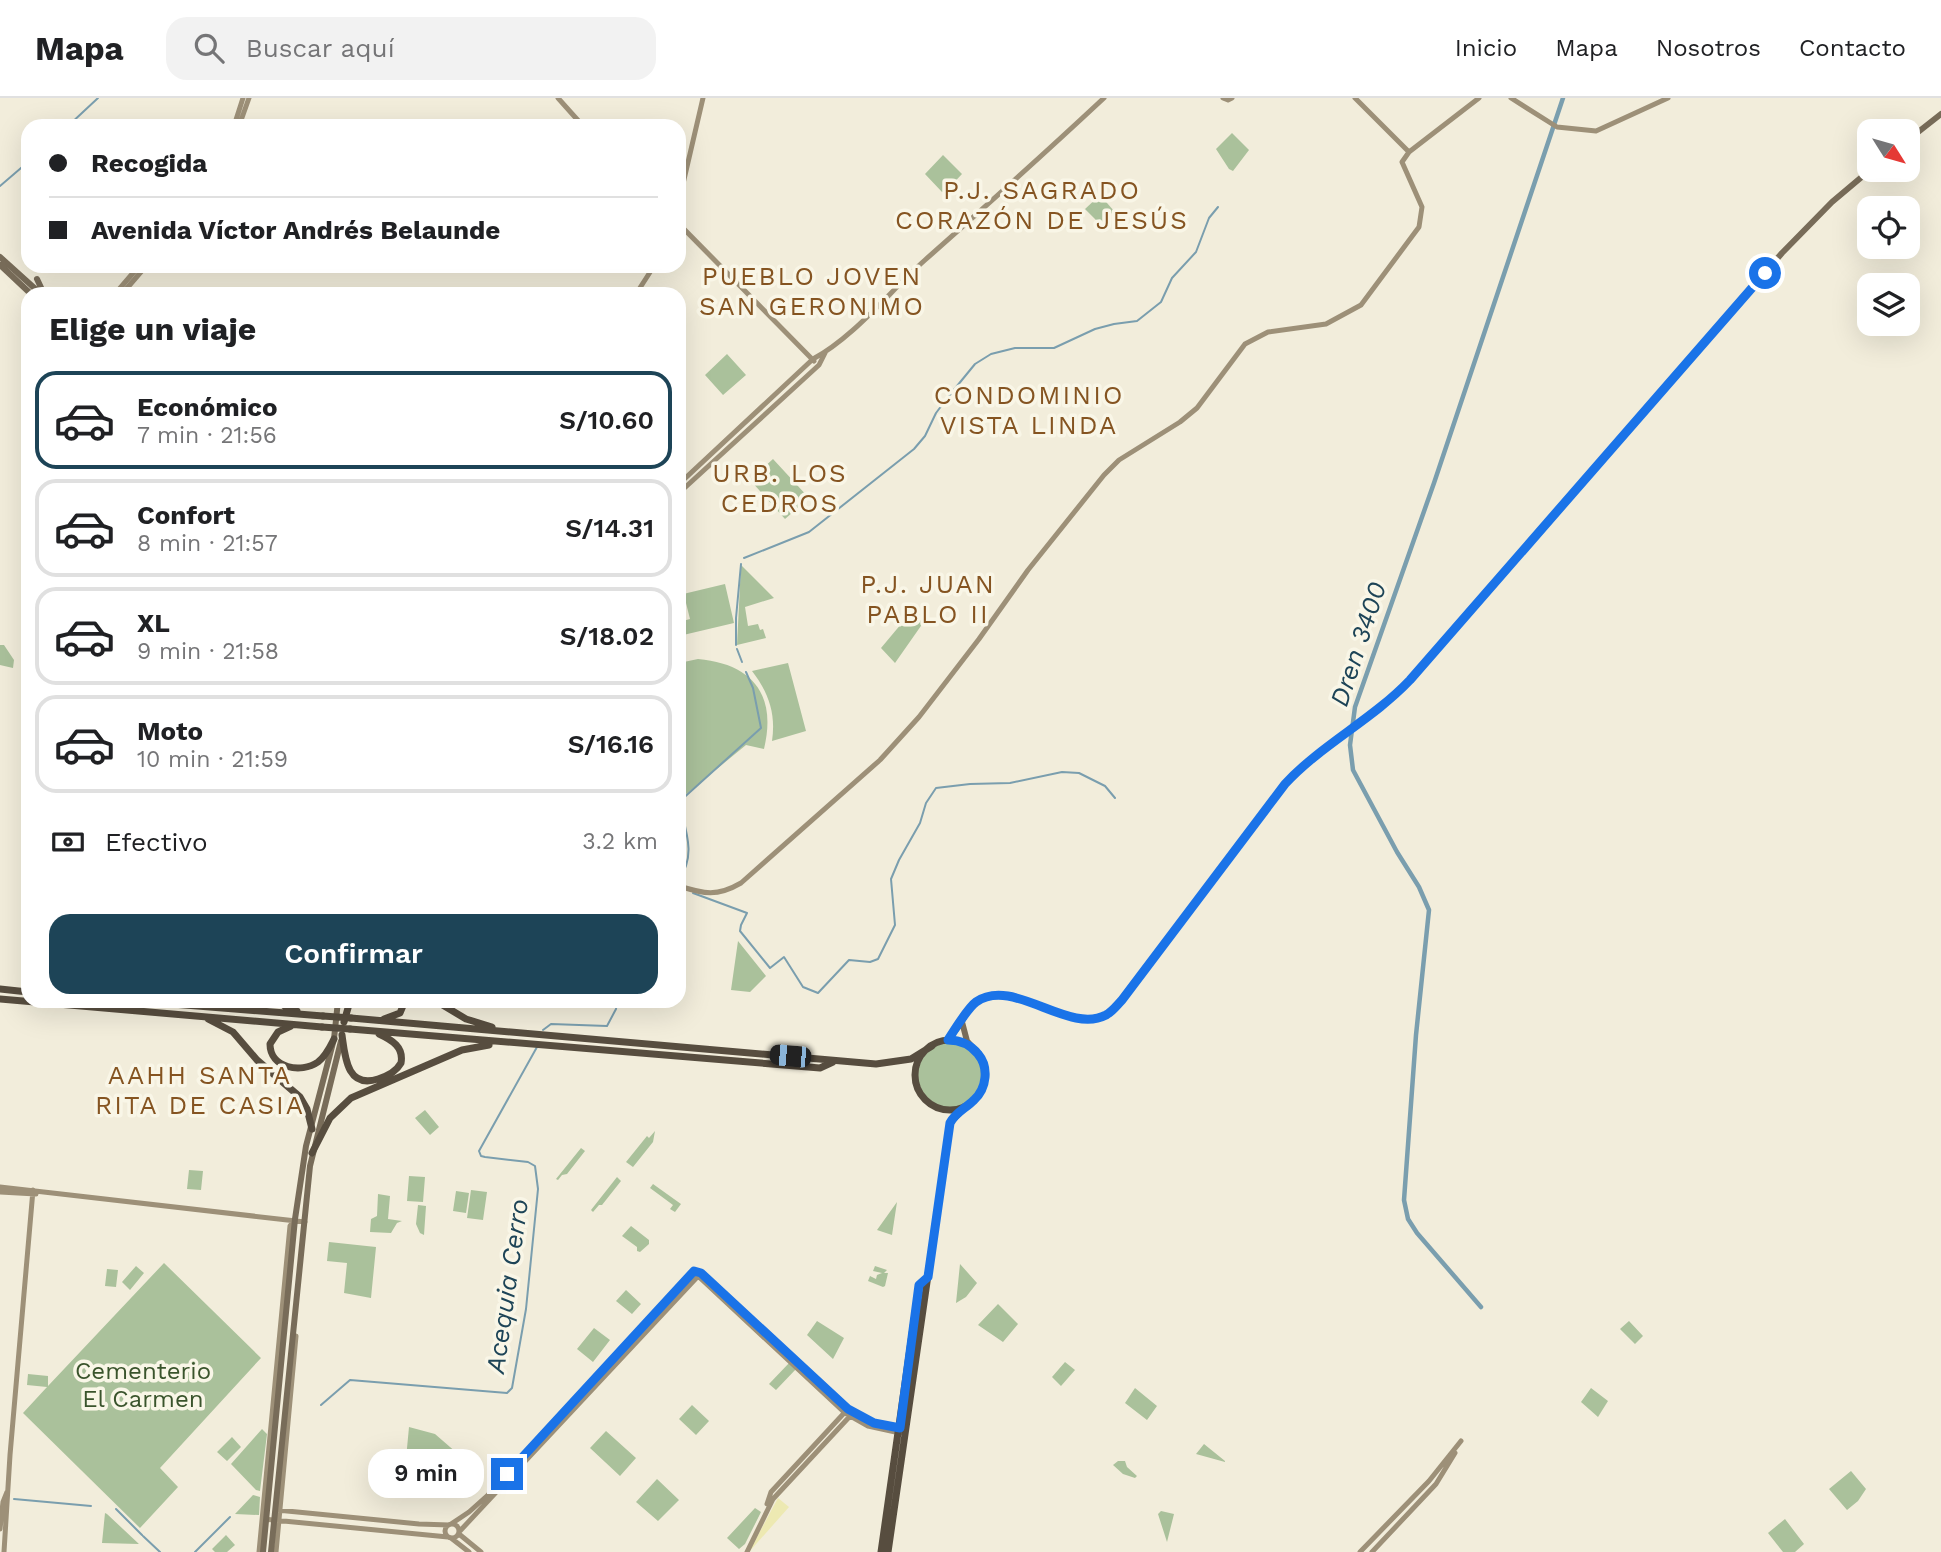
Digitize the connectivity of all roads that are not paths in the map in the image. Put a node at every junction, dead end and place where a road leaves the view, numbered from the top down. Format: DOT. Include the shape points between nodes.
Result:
graph roads {
  1 [pos="243,98"];
  2 [pos="249,98"];
  3 [pos="558,98"];
  4 [pos="702,98"];
  5 [pos="1104,98"];
  6 [pos="1223,98"];
  7 [pos="1233,98"];
  8 [pos="1355,98"];
  9 [pos="1479,98"];
  10 [pos="1511,98"];
  11 [pos="1668,98"];
  12 [pos="1941,114"];
  13 [pos="238,119"];
  14 [pos="240,119"];
  15 [pos="577,119"];
  16 [pos="1920,131"];
  17 [pos="1409,152"];
  18 [pos="686,170"];
  19 [pos="1857,181"];
  20 [pos="686,231"];
  21 [pos="2,254"];
  22 [pos="0,265"];
  23 [pos="21,272"];
  24 [pos="22,273"];
  25 [pos="133,273"];
  26 [pos="140,273"];
  27 [pos="37,279"];
  28 [pos="24,287"];
  29 [pos="37,287"];
  30 [pos="40,287"];
  31 [pos="121,287"];
  32 [pos="128,287"];
  33 [pos="825,353"];
  34 [pos="813,359"];
  35 [pos="818,365"];
  36 [pos="686,477"];
  37 [pos="686,487"];
  38 [pos="686,889"];
  39 [pos="0,989"];
  40 [pos="21,991"];
  41 [pos="0,999"];
  42 [pos="21,1001"];
  43 [pos="102,1008"];
  44 [pos="218,1008"];
  45 [pos="287,1008"];
  46 [pos="338,1008"];
  47 [pos="348,1008"];
  48 [pos="402,1008"];
  49 [pos="448,1008"];
  50 [pos="310,1016"];
  51 [pos="204,1017"];
  52 [pos="347,1020"];
  53 [pos="377,1020"];
  54 [pos="962,1022"];
  55 [pos="296,1025"];
  56 [pos="376,1032"];
  57 [pos="509,1032"];
  58 [pos="338,1037"];
  59 [pos="948,1040"];
  60 [pos="505,1043"];
  61 [pos="932,1046"];
  62 [pos="974,1049"];
  63 [pos="835,1060"];
  64 [pos="964,1107"];
  65 [pos="312,1129"];
  66 [pos="312,1153"];
  67 [pos="0,1189"];
  68 [pos="35,1193"];
  69 [pos="295,1219"];
  70 [pos="304,1220"];
  71 [pos="698,1274"];
  72 [pos="928,1277"];
  73 [pos="849,1413"];
  74 [pos="903,1431"];
  75 [pos="0,1491"];
  76 [pos="7,1492"];
  77 [pos="1,1501"];
  78 [pos="271,1510"];
  79 [pos="264,1519"];
  80 [pos="277,1521"];
  81 [pos="450,1524"];
  82 [pos="0,1529"];
  83 [pos="459,1533"];
  84 [pos="450,1537"];
  85 [pos="4,1552"];
  86 [pos="261,1552"];
  87 [pos="274,1552"];
  88 [pos="469,1552"];
  89 [pos="481,1552"];
  90 [pos="747,1552"];
  91 [pos="881,1552"];
  92 [pos="888,1552"];
  93 [pos="1360,1552"];
  94 [pos="1372,1552"];
  1 -- 13 [label="street"];
  2 -- 14 [label="street"];
  3 -- 15 [label="street"];
  4 -- 18 [label="street"];
  5 -- 33 [label="street"];
  6 -- 7 [label="street"];
  8 -- 17 [label="street"];
  9 -- 17 [label="street"];
  10 -- 11 [label="street" via="1554,125 1596,131"];
  12 -- 16 [label="main road"];
  17 -- 38 [label="street" via="1402,162 1422,207 1419,226 1361,305 1326,324 1268,332 1245,344 1197,408 1104,474 919,717 880,760 741,883 718,893"];
  19 -- 54 [label="main road" via="1782,253 1410,680 1387,704 1314,756 1285,784 1109,1014 1077,1018 996,995 974,1003"];
  20 -- 34 [label="street"];
  21 -- 23 [label="main road"];
  22 -- 28 [label="main road"];
  24 -- 29 [label="main road"];
  25 -- 31 [label="street"];
  26 -- 32 [label="street"];
  27 -- 30 [label="main road"];
  33 -- 34 [label="street"];
  33 -- 35 [label="street"];
  34 -- 35 [label="street"];
  34 -- 36 [label="street"];
  35 -- 37 [label="street"];
  39 -- 40 [label="highway"];
  41 -- 42 [label="highway"];
  43 -- 51 [label="highway"];
  44 -- 50 [label="highway"];
  45 -- 50 [label="highway"];
  46 -- 58 [label="main road"];
  47 -- 52 [label="highway"];
  48 -- 53 [label="highway" via="400,1013"];
  49 -- 57 [label="highway" via="466,1019"];
  50 -- 52 [label="highway, bridge"];
  51 -- 55 [label="highway"];
  51 -- 65 [label="highway" via="233,1032 300,1097"];
  52 -- 53 [label="highway"];
  52 -- 58 [label="main road"];
  53 -- 57 [label="highway"];
  54 -- 59 [label="main road"];
  54 -- 62 [label="main road"];
  55 -- 56 [label="highway, bridge"];
  55 -- 58 [label="highway" via="278,1032 270,1044 272,1056 282,1065 316,1064"];
  56 -- 58 [label="highway" via="395,1042 402,1058 394,1071 373,1080 352,1074"];
  56 -- 60 [label="highway"];
  57 -- 63 [label="highway"];
  58 -- 65 [label="main road"];
  58 -- 66 [label="main road" via="333,1081"];
  59 -- 61 [label="highway"];
  59 -- 62 [label="highway"];
  60 -- 63 [label="highway" via="820,1068"];
  60 -- 66 [label="highway" via="462,1050 351,1098 330,1118"];
  61 -- 63 [label="highway" via="911,1059 890,1063"];
  61 -- 64 [label="highway" via="917,1066 919,1091 938,1108"];
  62 -- 64 [label="highway" via="984,1065 984,1084"];
  64 -- 72 [label="highway" via="950,1123"];
  65 -- 69 [label="main road"];
  66 -- 70 [label="main road"];
  67 -- 68 [label="street"];
  68 -- 69 [label="street"];
  68 -- 76 [label="street"];
  69 -- 70 [label="street"];
  69 -- 78 [label="main road"];
  70 -- 78 [label="main road"];
  71 -- 73 [label="street"];
  71 -- 81 [label="street" via="488,1495"];
  71 -- 83 [label="street"];
  72 -- 74 [label="highway"];
  72 -- 74 [label="highway" via="919,1285"];
  73 -- 74 [label="street"];
  73 -- 90 [label="street" via="771,1492"];
  74 -- 91 [label="highway"];
  74 -- 92 [label="highway"];
  75 -- 76 [label="street"];
  76 -- 77 [label="street"];
  76 -- 85 [label="street"];
  77 -- 82 [label="street"];
  78 -- 79 [label="main road"];
  78 -- 80 [label="main road"];
  78 -- 81 [label="street"];
  79 -- 80 [label="street"];
  79 -- 86 [label="main road"];
  80 -- 84 [label="street"];
  80 -- 87 [label="main road"];
  81 -- 83 [label="street" via="457,1526"];
  81 -- 84 [label="street" via="445,1529"];
  83 -- 84 [label="street"];
  83 -- 89 [label="street"];
  84 -- 88 [label="street"];
  93 -- 94 [label="street" via="1461,1441 1436,1484"];
}
